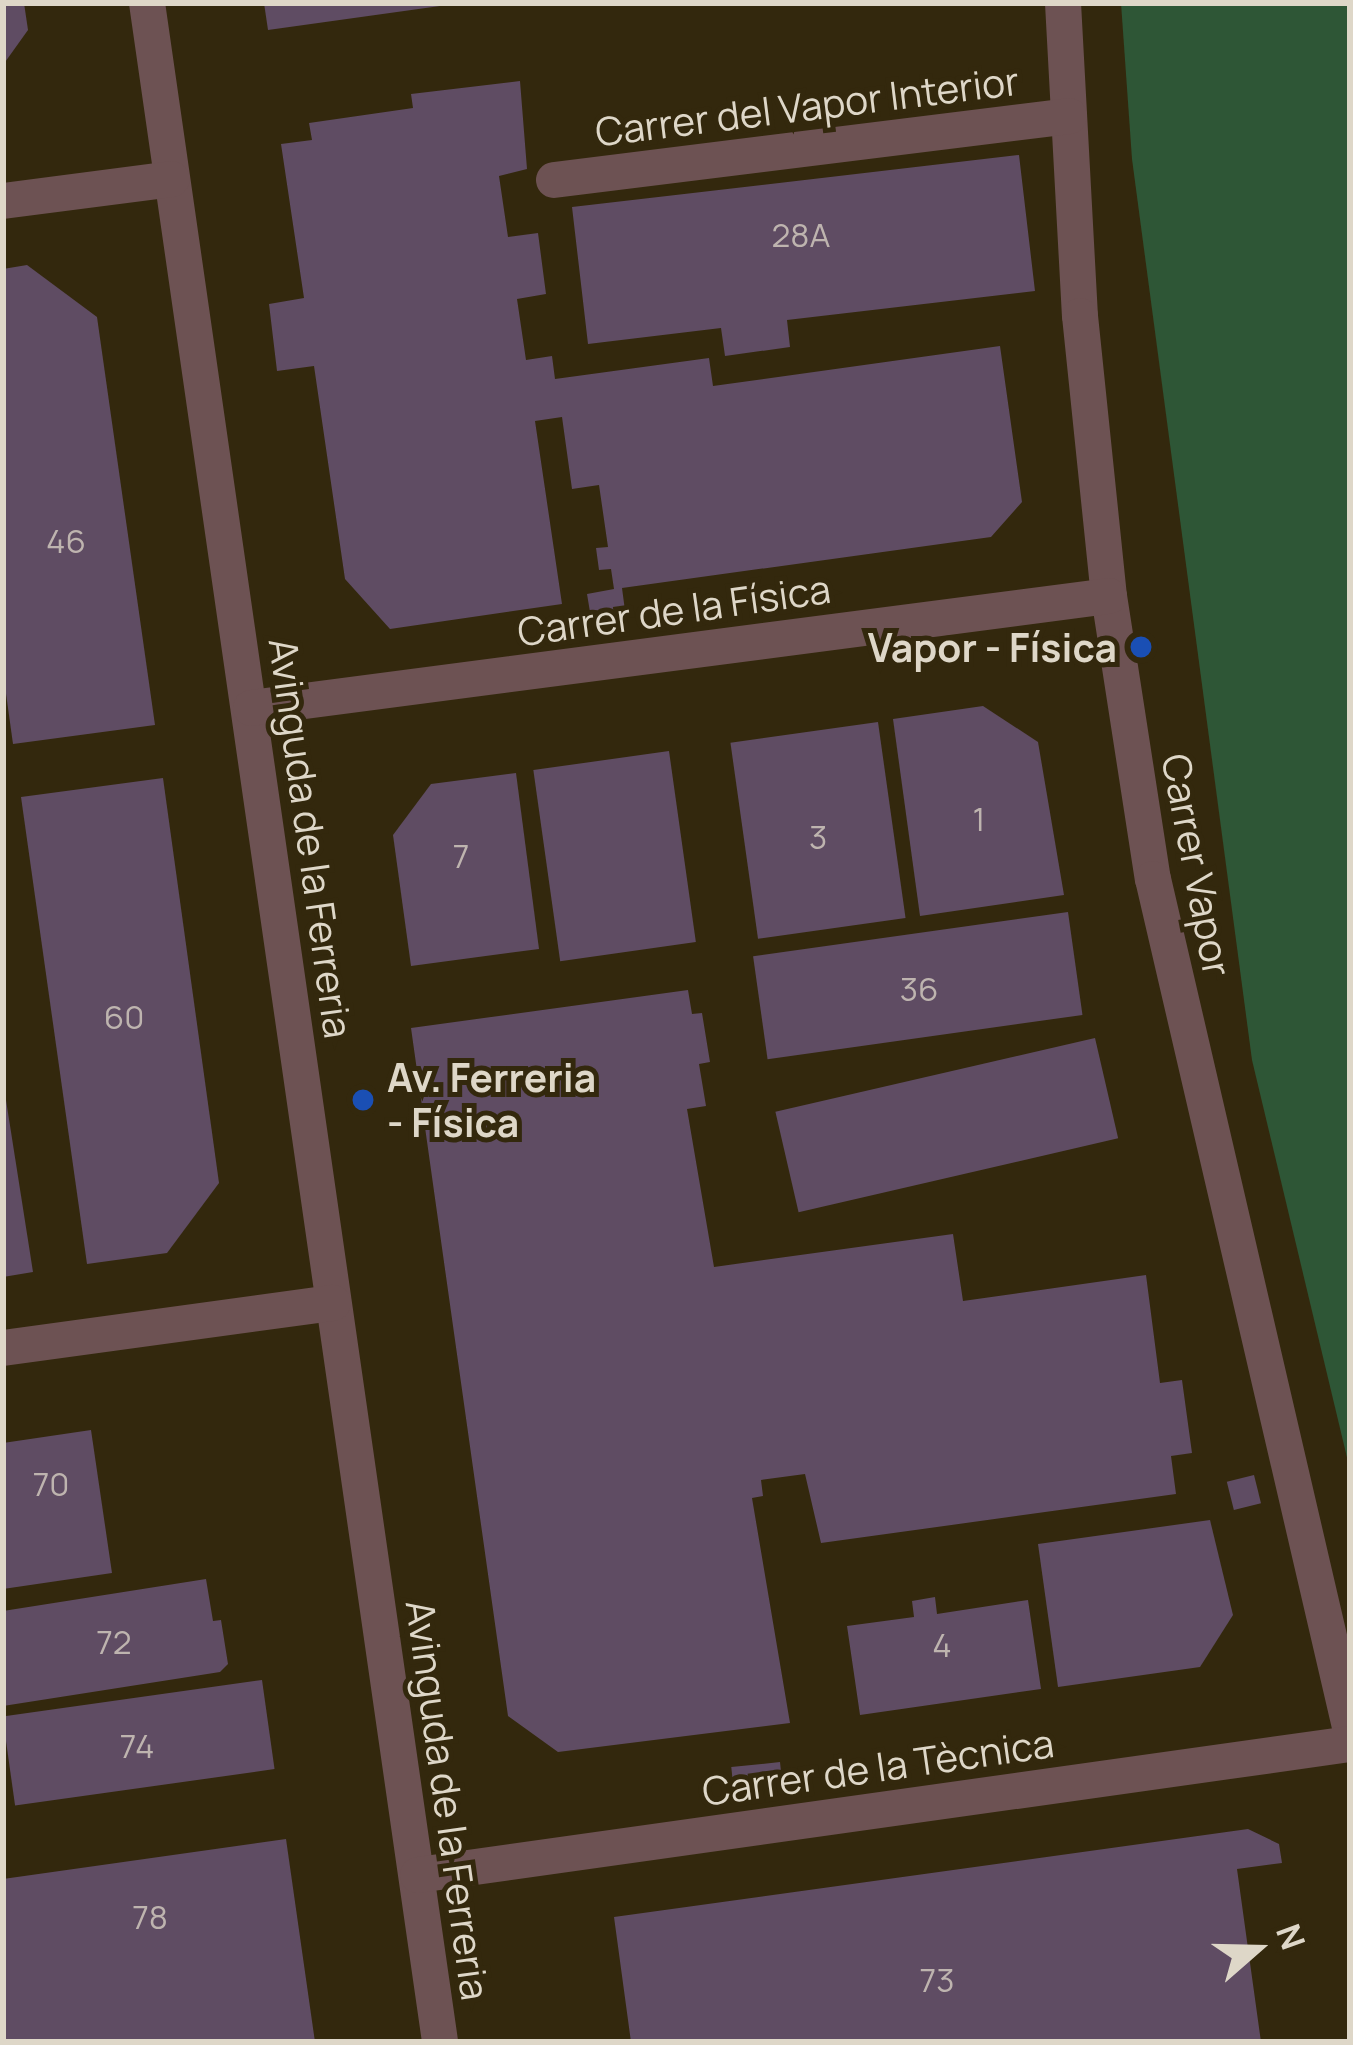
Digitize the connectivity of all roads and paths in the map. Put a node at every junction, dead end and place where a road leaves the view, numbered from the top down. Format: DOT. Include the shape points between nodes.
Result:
graph roads {
  1 [pos="147,3"];
  2 [pos="1063,3"];
  3 [pos="1069,116"];
  4 [pos="172,179"];
  5 [pos="554,179"];
  6 [pos="3,201"];
  7 [pos="1108,596"];
  8 [pos="251,708"];
  9 [pos="333,1304"];
  10 [pos="3,1348"];
  11 [pos="1350,1727"];
  12 [pos="1350,1744"];
  13 [pos="418,1875"];
  14 [pos="440,2042"];
  1 -- 4 [label="street, Avinguda de la Ferreria"];
  2 -- 3 [label="street, Carrer Vapor"];
  3 -- 5 [label="street, Carrer del Vapor Interior"];
  3 -- 7 [label="street, Carrer Vapor"];
  4 -- 6 [label="street"];
  4 -- 8 [label="street, Avinguda de la Ferreria"];
  7 -- 8 [label="street, Carrer de la Física"];
  7 -- 11 [label="street, Carrer Vapor" via="1153,879"];
  8 -- 9 [label="street, Avinguda de la Ferreria"];
  9 -- 10 [label="street"];
  9 -- 13 [label="street, Avinguda de la Ferreria"];
  12 -- 13 [label="street, Carrer de la Tècnica"];
  13 -- 14 [label="street, Avinguda de la Ferreria"];
}
